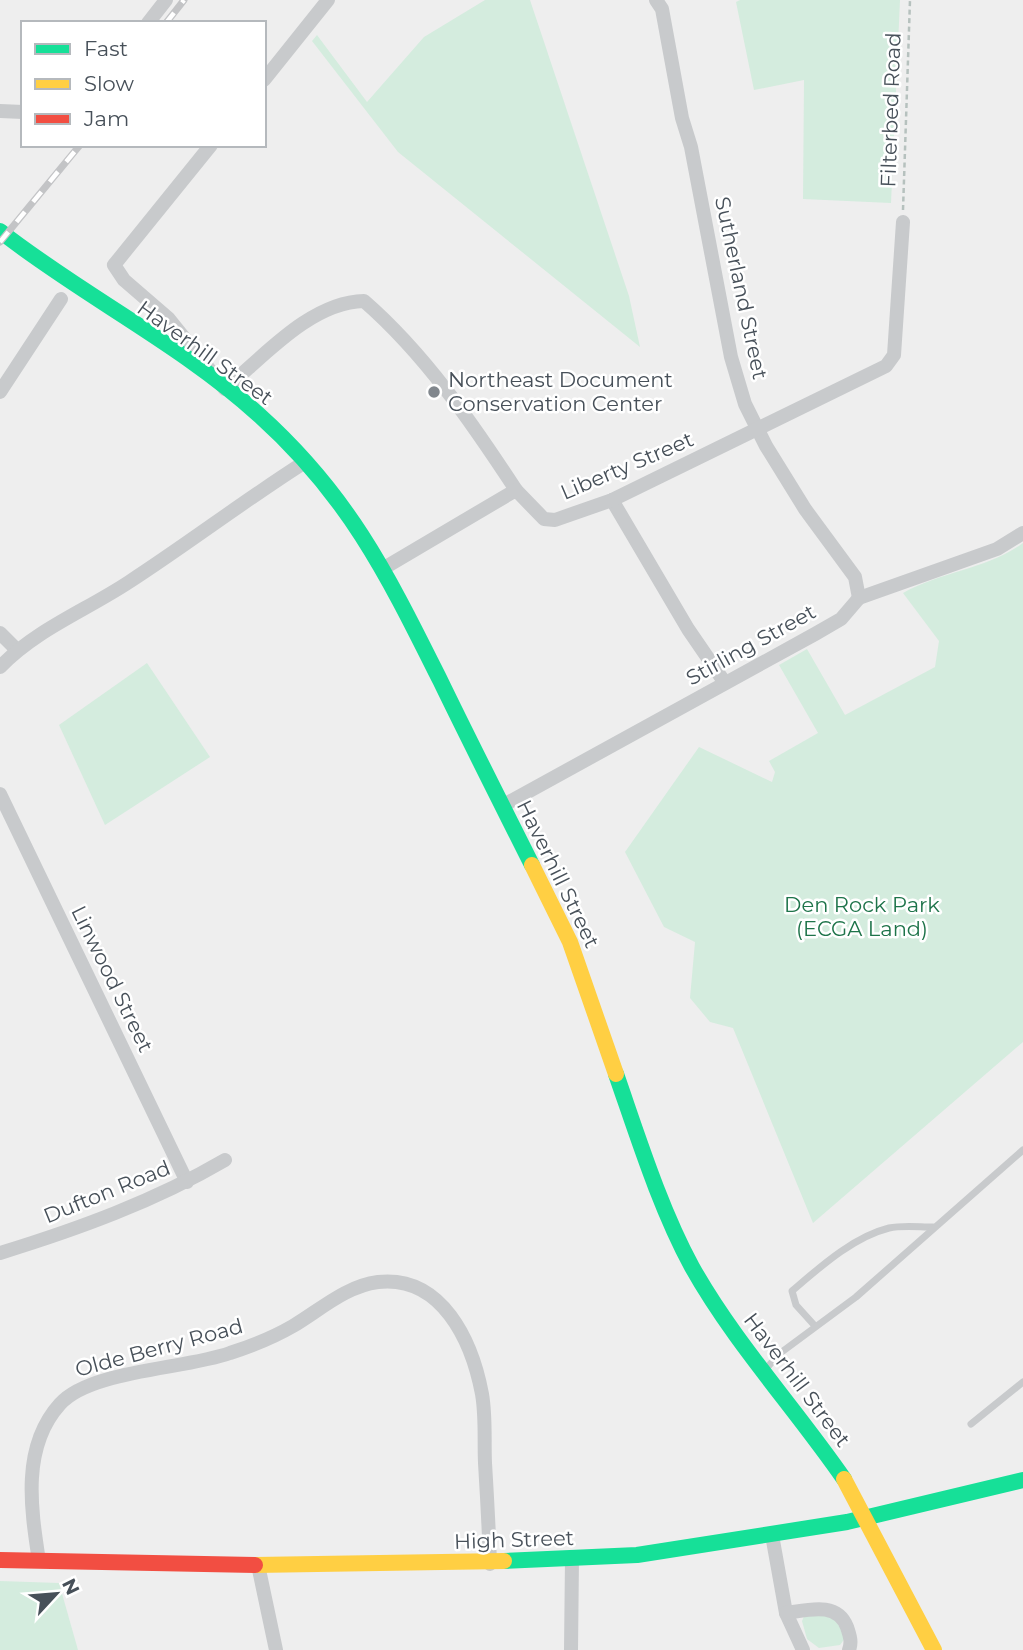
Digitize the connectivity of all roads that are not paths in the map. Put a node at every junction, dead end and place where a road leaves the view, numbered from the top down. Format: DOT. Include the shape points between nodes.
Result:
graph roads {
  1 [pos="166,0"];
  2 [pos="328,0"];
  3 [pos="656,0"];
  4 [pos="150,21"];
  5 [pos="266,77"];
  6 [pos="0,111"];
  7 [pos="21,112"];
  8 [pos="209,147"];
  9 [pos="903,222"];
  10 [pos="0,231"];
  11 [pos="61,299"];
  12 [pos="225,388"];
  13 [pos="0,392"];
  14 [pos="757,430"];
  15 [pos="305,462"];
  16 [pos="516,491"];
  17 [pos="612,500"];
  18 [pos="1023,533"];
  19 [pos="384,568"];
  20 [pos="859,598"];
  21 [pos="0,633"];
  22 [pos="18,650"];
  23 [pos="0,667"];
  24 [pos="725,683"];
  25 [pos="0,794"];
  26 [pos="502,806"];
  27 [pos="1023,1150"];
  28 [pos="225,1160"];
  29 [pos="187,1182"];
  30 [pos="934,1227"];
  31 [pos="0,1253"];
  32 [pos="815,1326"];
  33 [pos="765,1370"];
  34 [pos="1023,1382"];
  35 [pos="971,1424"];
  36 [pos="1023,1480"];
  37 [pos="866,1517"];
  38 [pos="772,1535"];
  39 [pos="572,1559"];
  40 [pos="0,1560"];
  41 [pos="39,1561"];
  42 [pos="490,1564"];
  43 [pos="258,1565"];
  44 [pos="786,1613"];
  45 [pos="276,1650"];
  46 [pos="571,1650"];
  47 [pos="803,1650"];
  48 [pos="849,1650"];
  49 [pos="934,1650"];
  1 -- 4 [label="street"];
  2 -- 5 [label="street"];
  3 -- 14 [label="street, Sutherland Street" via="662,9 691,147 731,357"];
  6 -- 7 [label="street"];
  8 -- 12 [label="street" via="114,265 124,280 168,318"];
  9 -- 14 [label="street, Liberty Street" via="894,355 886,366"];
  10 -- 12 [label="main road, Haverhill Street"];
  11 -- 13 [label="street"];
  12 -- 15 [label="main road, Haverhill Street"];
  12 -- 16 [label="street" via="304,323 343,302 364,301 387,321 470,419"];
  14 -- 17 [label="street, Liberty Street"];
  14 -- 20 [label="street, Sutherland Street" via="805,509 855,577"];
  15 -- 19 [label="main road, Haverhill Street" via="359,526"];
  15 -- 22 [label="street" via="133,579"];
  16 -- 17 [label="street, Liberty Street" via="544,519 555,520"];
  16 -- 19 [label="street"];
  17 -- 24 [label="street"];
  18 -- 20 [label="street, Stirling Street" via="997,549"];
  19 -- 26 [label="main road, Haverhill Street"];
  20 -- 24 [label="street, Stirling Street" via="841,619"];
  21 -- 22 [label="street"];
  22 -- 23 [label="street"];
  24 -- 26 [label="street, Stirling Street"];
  25 -- 29 [label="street, Linwood Street"];
  26 -- 33 [label="main road, Haverhill Street" via="570,942 644,1155 692,1266"];
  27 -- 30 [label="lane"];
  28 -- 29 [label="street, Dufton Road"];
  29 -- 31 [label="street, Dufton Road" via="63,1233"];
  30 -- 32 [label="lane" via="856,1297"];
  30 -- 32 [label="lane" via="890,1228 861,1239 813,1273 792,1291 796,1305"];
  32 -- 33 [label="lane"];
  33 -- 37 [label="main road, Haverhill Street"];
  34 -- 35 [label="lane"];
  36 -- 37 [label="main road, High Street"];
  37 -- 38 [label="main road, High Street"];
  37 -- 49 [label="main road, Haverhill Street"];
  38 -- 39 [label="main road, High Street" via="637,1555"];
  38 -- 44 [label="street"];
  39 -- 42 [label="main road, High Street"];
  39 -- 46 [label="street"];
  40 -- 41 [label="main road, High Street"];
  41 -- 42 [label="street, Olde Berry Road" via="32,1515 34,1455 44,1426 70,1394 144,1371 209,1361 294,1326 359,1288 396,1282 418,1288 444,1306 473,1363 486,1424"];
  41 -- 43 [label="main road, High Street"];
  42 -- 43 [label="main road, High Street"];
  43 -- 45 [label="street"];
  44 -- 47 [label="street"];
  44 -- 48 [label="street" via="824,1608 841,1615 849,1632"];
}
